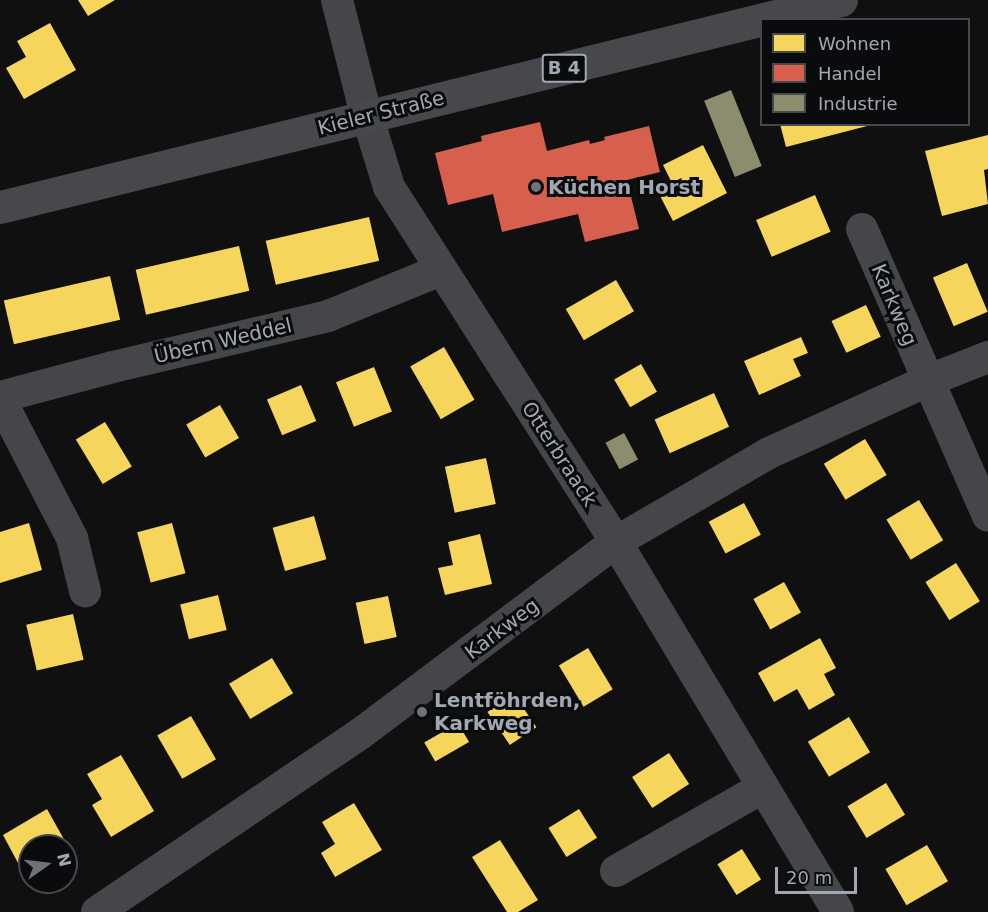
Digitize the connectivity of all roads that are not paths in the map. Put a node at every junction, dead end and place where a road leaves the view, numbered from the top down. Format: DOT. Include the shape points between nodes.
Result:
graph roads {
  1 [pos="337,0"];
  2 [pos="841,0"];
  3 [pos="767,18"];
  4 [pos="760,20"];
  5 [pos="367,116"];
  6 [pos="0,207"];
  7 [pos="862,229"];
  8 [pos="441,270"];
  9 [pos="988,357"];
  10 [pos="927,381"];
  11 [pos="0,398"];
  12 [pos="988,516"];
  13 [pos="616,542"];
  14 [pos="85,591"];
  15 [pos="762,788"];
  16 [pos="616,871"];
  17 [pos="97,912"];
  18 [pos="838,912"];
  1 -- 5 [label="street, Otterbraack"];
  2 -- 3 [label="main road, Kieler Straße / B 4"];
  4 -- 5 [label="main road, Kieler Straße / B 4"];
  5 -- 6 [label="main road, Kieler Straße / B 4"];
  5 -- 8 [label="street, Otterbraack" via="389,187"];
  7 -- 10 [label="street, Karkweg"];
  8 -- 11 [label="street, Übern Weddel" via="328,316"];
  8 -- 13 [label="street, Otterbraack"];
  9 -- 10 [label="street, Karkweg"];
  10 -- 12 [label="street, Karkweg"];
  10 -- 13 [label="street, Karkweg" via="769,453"];
  11 -- 14 [label="street, Übern Weddel" via="72,538"];
  13 -- 15 [label="street, Otterbraack"];
  13 -- 17 [label="street, Karkweg" via="360,734"];
  15 -- 16 [label="street"];
  15 -- 18 [label="street, Otterbraack"];
}
